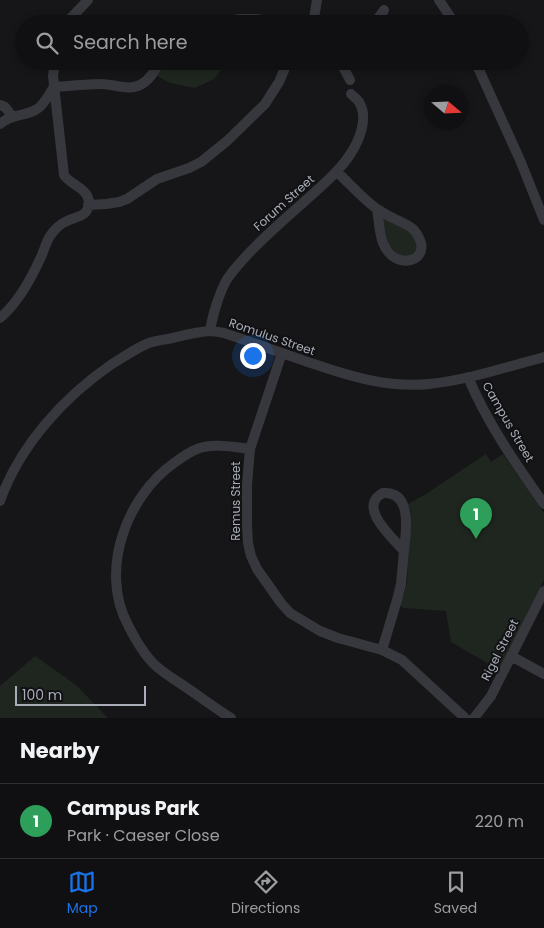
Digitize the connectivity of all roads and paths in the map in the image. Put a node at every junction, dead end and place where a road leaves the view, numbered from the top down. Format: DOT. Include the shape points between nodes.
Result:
graph roads {
  1 [pos="88,0"];
  2 [pos="317,0"];
  3 [pos="439,0"];
  4 [pos="384,10"];
  5 [pos="74,15"];
  6 [pos="314,15"];
  7 [pos="380,15"];
  8 [pos="449,15"];
  9 [pos="54,70"];
  10 [pos="155,70"];
  11 [pos="284,70"];
  12 [pos="345,70"];
  13 [pos="478,70"];
  14 [pos="350,80"];
  15 [pos="54,87"];
  16 [pos="351,94"];
  17 [pos="0,105"];
  18 [pos="12,116"];
  19 [pos="0,124"];
  20 [pos="337,172"];
  21 [pos="88,205"];
  22 [pos="377,209"];
  23 [pos="544,220"];
  24 [pos="0,318"];
  25 [pos="210,331"];
  26 [pos="282,353"];
  27 [pos="544,357"];
  28 [pos="468,376"];
  29 [pos="250,449"];
  30 [pos="4,479"];
  31 [pos="0,501"];
  32 [pos="544,504"];
  33 [pos="404,551"];
  34 [pos="544,591"];
  35 [pos="382,650"];
  36 [pos="511,656"];
  37 [pos="544,674"];
  38 [pos="231,718"];
  39 [pos="465,718"];
  40 [pos="474,718"];
  1 -- 5 [label="street"];
  2 -- 6 [label="street"];
  3 -- 8 [label="street"];
  4 -- 7 [label="street"];
  9 -- 15 [label="street"];
  10 -- 15 [label="street" via="146,82 138,86"];
  11 -- 21 [label="street" via="265,104 227,142 201,162 157,179 128,199"];
  12 -- 14 [label="street"];
  13 -- 23 [label="street"];
  15 -- 18 [label="street" via="38,109"];
  15 -- 21 [label="street" via="64,175 85,193"];
  16 -- 20 [label="street, Forum Street" via="362,109 362,127 358,141"];
  17 -- 18 [label="street"];
  18 -- 19 [label="street"];
  20 -- 22 [label="street"];
  20 -- 25 [label="street, Forum Street" via="259,243 231,274 211,318"];
  21 -- 24 [label="street" via="82,216 57,227 32,276"];
  22 -- 22 [label="street" via="416,232 422,246 417,257 406,261 392,256 383,244"];
  25 -- 26 [label="street, Romulus Street"];
  25 -- 30 [label="street, Romulus Street" via="149,343 104,370 52,415"];
  26 -- 28 [label="street, Romulus Street" via="349,376 392,384 428,384"];
  26 -- 29 [label="street, Remus Street"];
  27 -- 28 [label="street, Romulus Street"];
  28 -- 32 [label="street, Campus Street" via="493,427"];
  29 -- 35 [label="street, Remus Street" via="247,534 257,569 290,613 329,634"];
  29 -- 38 [label="street" via="209,446 196,449 164,470 135,507 121,540 117,565 120,608 126,624 147,656 169,676"];
  30 -- 31 [label="street, Romulus Street"];
  33 -- 33 [label="street" via="404,507 395,495 383,493 374,502 376,517"];
  33 -- 35 [label="street" via="401,584"];
  34 -- 36 [label="street, Rigel Street"];
  35 -- 39 [label="street, Remus Street" via="402,660"];
  36 -- 37 [label="street"];
  36 -- 40 [label="street, Rigel Street" via="491,696"];
}
